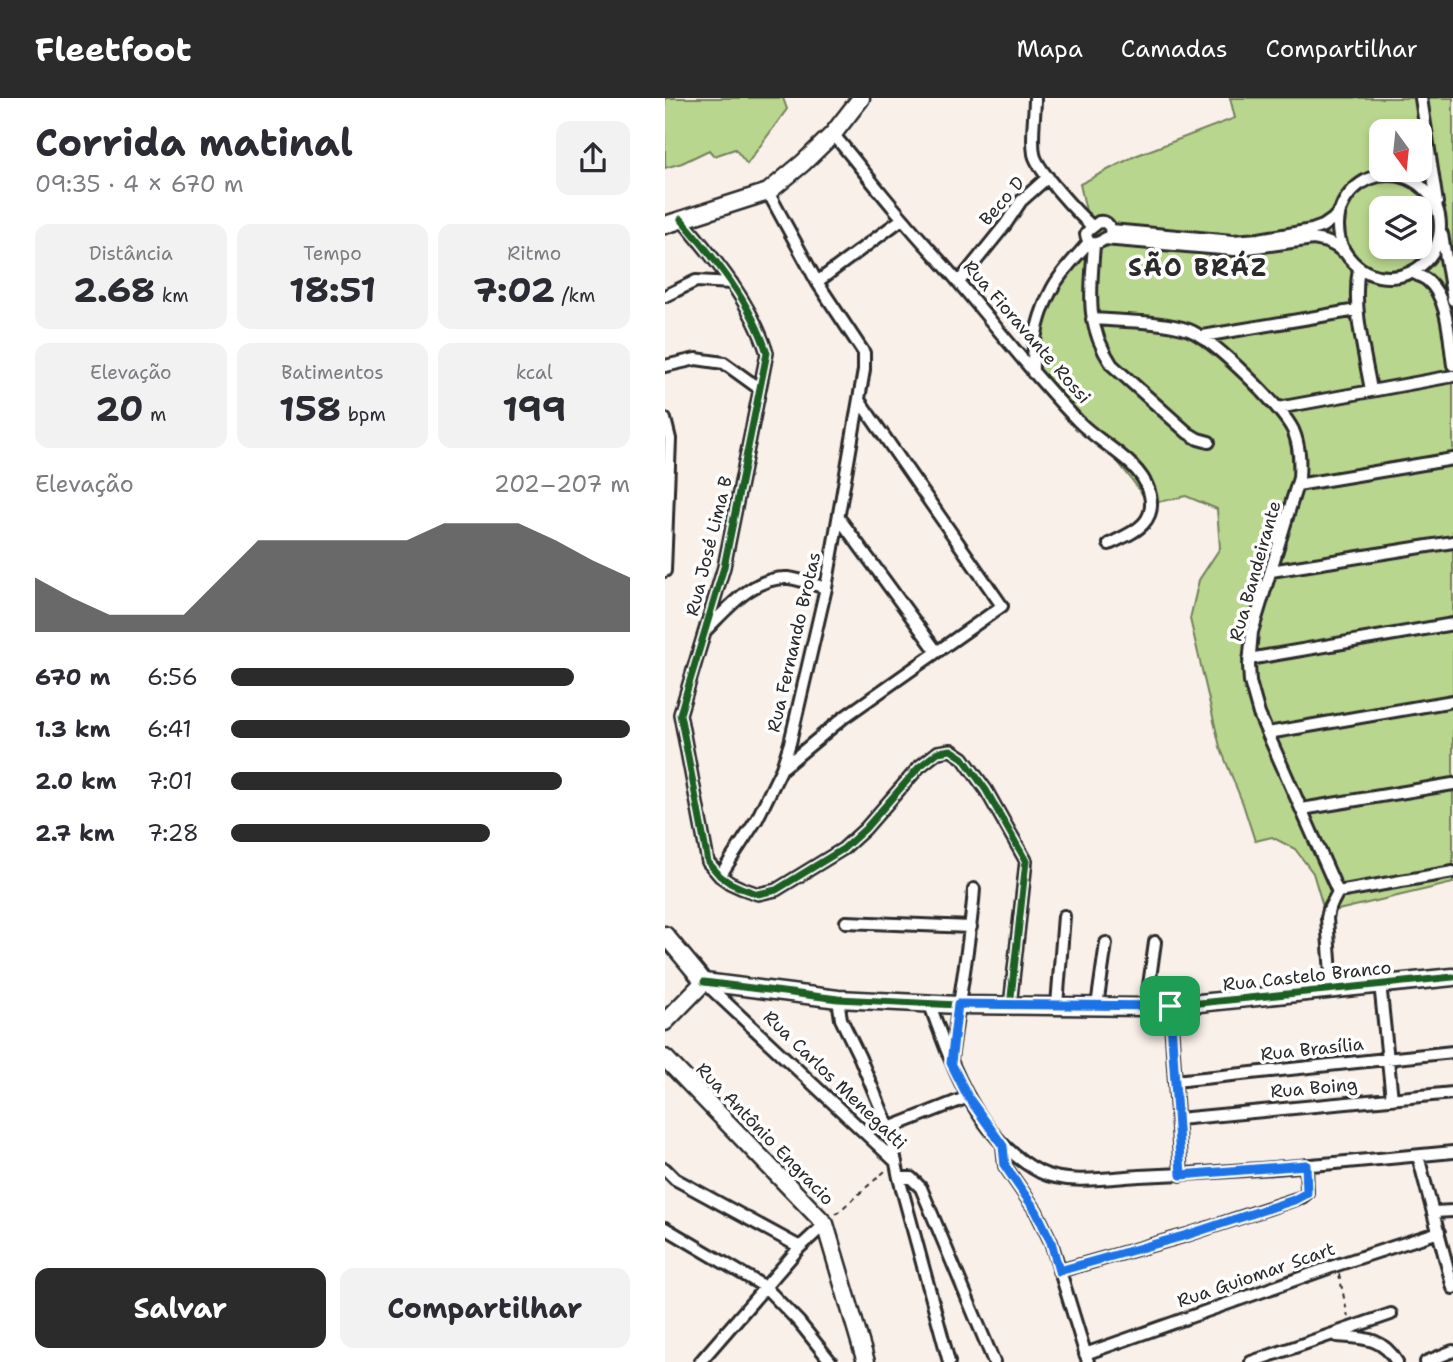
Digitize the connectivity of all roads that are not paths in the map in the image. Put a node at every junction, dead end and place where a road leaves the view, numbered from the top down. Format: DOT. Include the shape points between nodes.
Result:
graph roads {
  1 [pos="861,98"];
  2 [pos="1035,98"];
  3 [pos="1421,98"];
  4 [pos="1424,119"];
  5 [pos="833,134"];
  6 [pos="1432,170"];
  7 [pos="1048,177"];
  8 [pos="1369,180"];
  9 [pos="1414,182"];
  10 [pos="768,192"];
  11 [pos="1340,211"];
  12 [pos="1439,213"];
  13 [pos="681,219"];
  14 [pos="902,219"];
  15 [pos="665,225"];
  16 [pos="1093,227"];
  17 [pos="1441,227"];
  18 [pos="1099,239"];
  19 [pos="1345,252"];
  20 [pos="1359,268"];
  21 [pos="1412,272"];
  22 [pos="817,282"];
  23 [pos="959,282"];
  24 [pos="732,283"];
  25 [pos="665,296"];
  26 [pos="1453,300"];
  27 [pos="1357,310"];
  28 [pos="1092,319"];
  29 [pos="1203,336"];
  30 [pos="1453,365"];
  31 [pos="665,366"];
  32 [pos="1033,373"];
  33 [pos="1453,376"];
  34 [pos="760,389"];
  35 [pos="1371,390"];
  36 [pos="859,400"];
  37 [pos="1278,408"];
  38 [pos="665,419"];
  39 [pos="1209,442"];
  40 [pos="1453,458"];
  41 [pos="1297,485"];
  42 [pos="839,518"];
  43 [pos="1453,542"];
  44 [pos="1109,544"];
  45 [pos="665,571"];
  46 [pos="1271,571"];
  47 [pos="826,588"];
  48 [pos="1453,624"];
  49 [pos="704,632"];
  50 [pos="937,652"];
  51 [pos="1249,659"];
  52 [pos="1453,701"];
  53 [pos="1268,733"];
  54 [pos="782,768"];
  55 [pos="1453,784"];
  56 [pos="1302,809"];
  57 [pos="1453,872"];
  58 [pos="720,876"];
  59 [pos="974,889"];
  60 [pos="1338,892"];
  61 [pos="1064,916"];
  62 [pos="846,922"];
  63 [pos="971,927"];
  64 [pos="665,935"];
  65 [pos="1155,942"];
  66 [pos="1106,943"];
  67 [pos="1453,977"];
  68 [pos="704,982"];
  69 [pos="1380,984"];
  70 [pos="1332,988"];
  71 [pos="838,999"];
  72 [pos="929,1002"];
  73 [pos="958,1004"];
  74 [pos="1057,1005"];
  75 [pos="1010,1006"];
  76 [pos="1097,1006"];
  77 [pos="1170,1006"];
  78 [pos="1146,1007"];
  79 [pos="665,1022"];
  80 [pos="1453,1052"];
  81 [pos="665,1058"];
  82 [pos="1388,1058"];
  83 [pos="951,1063"];
  84 [pos="1175,1081"];
  85 [pos="1453,1093"];
  86 [pos="968,1097"];
  87 [pos="1392,1099"];
  88 [pos="1178,1119"];
  89 [pos="888,1128"];
  90 [pos="1003,1146"];
  91 [pos="1453,1152"];
  92 [pos="1418,1156"];
  93 [pos="896,1161"];
  94 [pos="1306,1165"];
  95 [pos="665,1169"];
  96 [pos="1181,1175"];
  97 [pos="899,1178"];
  98 [pos="1453,1210"];
  99 [pos="1434,1212"];
  100 [pos="825,1224"];
  101 [pos="665,1228"];
  102 [pos="1439,1232"];
  103 [pos="800,1247"];
  104 [pos="1059,1271"];
  105 [pos="1452,1276"];
  106 [pos="765,1287"];
  107 [pos="1453,1288"];
  108 [pos="1391,1314"];
  109 [pos="1329,1336"];
  110 [pos="1453,1350"];
  111 [pos="1086,1358"];
  112 [pos="699,1362"];
  113 [pos="831,1362"];
  114 [pos="866,1362"];
  115 [pos="949,1362"];
  116 [pos="995,1362"];
  117 [pos="1251,1362"];
  118 [pos="1397,1362"];
  119 [pos="1427,1362"];
  1 -- 5 [label="street"];
  2 -- 7 [label="street" via="1034,153"];
  3 -- 4 [label="street"];
  5 -- 10 [label="street"];
  5 -- 14 [label="street, Rua Fioravante Rossi"];
  6 -- 12 [label="street"];
  7 -- 16 [label="street"];
  7 -- 23 [label="street, Beco D" via="1021,201"];
  8 -- 11 [label="street" via="1353,190"];
  9 -- 12 [label="street" via="1425,189"];
  10 -- 13 [label="street"];
  10 -- 22 [label="street, Rua Fernando Brotas"];
  11 -- 18 [label="street" via="1312,230 1246,241"];
  11 -- 19 [label="street" via="1338,232"];
  12 -- 17 [label="street"];
  13 -- 15 [label="street"];
  13 -- 24 [label="street, Rua José Lima B"];
  14 -- 22 [label="street"];
  14 -- 23 [label="street, Rua Fioravante Rossi"];
  16 -- 18 [label="street" via="1086,234"];
  16 -- 18 [label="street" via="1099,222 1109,225"];
  17 -- 21 [label="street" via="1433,253"];
  17 -- 26 [label="street"];
  18 -- 19 [label="street" via="1234,250 1313,239"];
  18 -- 28 [label="street"];
  18 -- 32 [label="street" via="1052,287 1038,320"];
  19 -- 20 [label="street"];
  20 -- 21 [label="street" via="1385,278"];
  20 -- 27 [label="street"];
  21 -- 30 [label="street" via="1438,293"];
  22 -- 36 [label="street, Rua Fernando Brotas" via="864,353"];
  23 -- 32 [label="street, Rua Fioravante Rossi"];
  24 -- 25 [label="street" via="696,281"];
  24 -- 34 [label="street, Rua José Lima B" via="761,332 767,353"];
  27 -- 29 [label="street"];
  27 -- 35 [label="street"];
  28 -- 29 [label="street, Rua Bandeirante" via="1172,326"];
  28 -- 39 [label="street" via="1112,365 1188,433"];
  29 -- 37 [label="street, Rua Bandeirante"];
  31 -- 34 [label="street" via="696,359 724,363"];
  32 -- 44 [label="street, Rua Fioravante Rossi" via="1080,423 1131,463 1149,491 1149,513 1139,530"];
  33 -- 35 [label="street"];
  34 -- 49 [label="street, Rua José Lima B" via="724,567"];
  35 -- 37 [label="street"];
  36 -- 42 [label="street, Rua Fernando Brotas"];
  36 -- 50 [label="street" via="1002,606"];
  37 -- 41 [label="street, Rua Bandeirante" via="1299,448"];
  38 -- 45 [label="street" via="670,439"];
  40 -- 41 [label="street"];
  41 -- 46 [label="street, Rua Bandeirante"];
  42 -- 47 [label="street, Rua Fernando Brotas"];
  42 -- 50 [label="street"];
  43 -- 46 [label="street"];
  46 -- 51 [label="street, Rua Bandeirante" via="1252,632"];
  47 -- 49 [label="street" via="789,578 761,584 741,596"];
  47 -- 54 [label="street, Rua Fernando Brotas"];
  48 -- 51 [label="street"];
  49 -- 58 [label="street, Rua José Lima B" via="680,714 708,862"];
  50 -- 54 [label="street"];
  51 -- 53 [label="street, Rua Bandeirante" via="1254,698"];
  52 -- 53 [label="street"];
  53 -- 56 [label="street, Rua Bandeirante"];
  54 -- 58 [label="street, Rua Fernando Brotas" via="757,819"];
  55 -- 56 [label="street"];
  56 -- 60 [label="street, Rua Bandeirante"];
  57 -- 60 [label="street"];
  58 -- 75 [label="street" via="758,894 776,890 843,849 919,767 938,752 951,750 963,758 986,790 1026,861"];
  59 -- 63 [label="street"];
  60 -- 70 [label="street" via="1327,918"];
  61 -- 74 [label="street"];
  62 -- 63 [label="street"];
  63 -- 73 [label="street"];
  64 -- 68 [label="street, Rua Carlos Menegatti"];
  65 -- 78 [label="street"];
  66 -- 76 [label="street"];
  67 -- 69 [label="street, Rua Castelo Branco"];
  68 -- 71 [label="street, Rua Castelo Branco"];
  68 -- 79 [label="street"];
  68 -- 93 [label="street, Rua Carlos Menegatti"];
  69 -- 70 [label="street, Rua Castelo Branco"];
  69 -- 82 [label="street"];
  70 -- 77 [label="street, Rua Castelo Branco"];
  71 -- 72 [label="street, Rua Castelo Branco"];
  71 -- 89 [label="street" via="841,1019"];
  72 -- 73 [label="street, Rua Castelo Branco"];
  72 -- 83 [label="street"];
  73 -- 75 [label="street, Rua Castelo Branco"];
  73 -- 83 [label="street"];
  74 -- 75 [label="street, Rua Castelo Branco"];
  74 -- 76 [label="street, Rua Castelo Branco"];
  76 -- 78 [label="street, Rua Castelo Branco"];
  77 -- 78 [label="street, Rua Castelo Branco"];
  77 -- 84 [label="street"];
  80 -- 82 [label="street, Rua Brasília"];
  81 -- 100 [label="street, Rua Antônio Engracio"];
  82 -- 84 [label="street, Rua Brasília"];
  82 -- 87 [label="street"];
  83 -- 86 [label="street"];
  84 -- 88 [label="street"];
  85 -- 87 [label="street, Rua Boing"];
  86 -- 89 [label="street"];
  86 -- 90 [label="street"];
  87 -- 88 [label="street, Rua Boing"];
  88 -- 96 [label="street"];
  89 -- 93 [label="street"];
  90 -- 96 [label="street" via="1040,1172 1062,1180"];
  90 -- 104 [label="street" via="1005,1166 1036,1211"];
  91 -- 92 [label="street"];
  92 -- 94 [label="street"];
  92 -- 99 [label="street"];
  93 -- 97 [label="street, Rua Carlos Menegatti"];
  94 -- 96 [label="street"];
  94 -- 104 [label="street" via="1307,1193 1302,1197"];
  95 -- 103 [label="street" via="675,1179"];
  97 -- 115 [label="street, Rua Carlos Menegatti"];
  97 -- 116 [label="street" via="911,1178 921,1188"];
  98 -- 99 [label="street"];
  99 -- 102 [label="street"];
  100 -- 103 [label="street"];
  100 -- 114 [label="street, Rua Antônio Engracio"];
  101 -- 106 [label="street"];
  102 -- 105 [label="street"];
  102 -- 111 [label="street, Rua Guiomar Scart"];
  103 -- 106 [label="street"];
  104 -- 111 [label="street"];
  105 -- 107 [label="street"];
  106 -- 112 [label="street"];
  106 -- 113 [label="street"];
  108 -- 109 [label="street"];
  109 -- 117 [label="street"];
  109 -- 118 [label="street" via="1377,1341"];
  110 -- 119 [label="street"];
}
